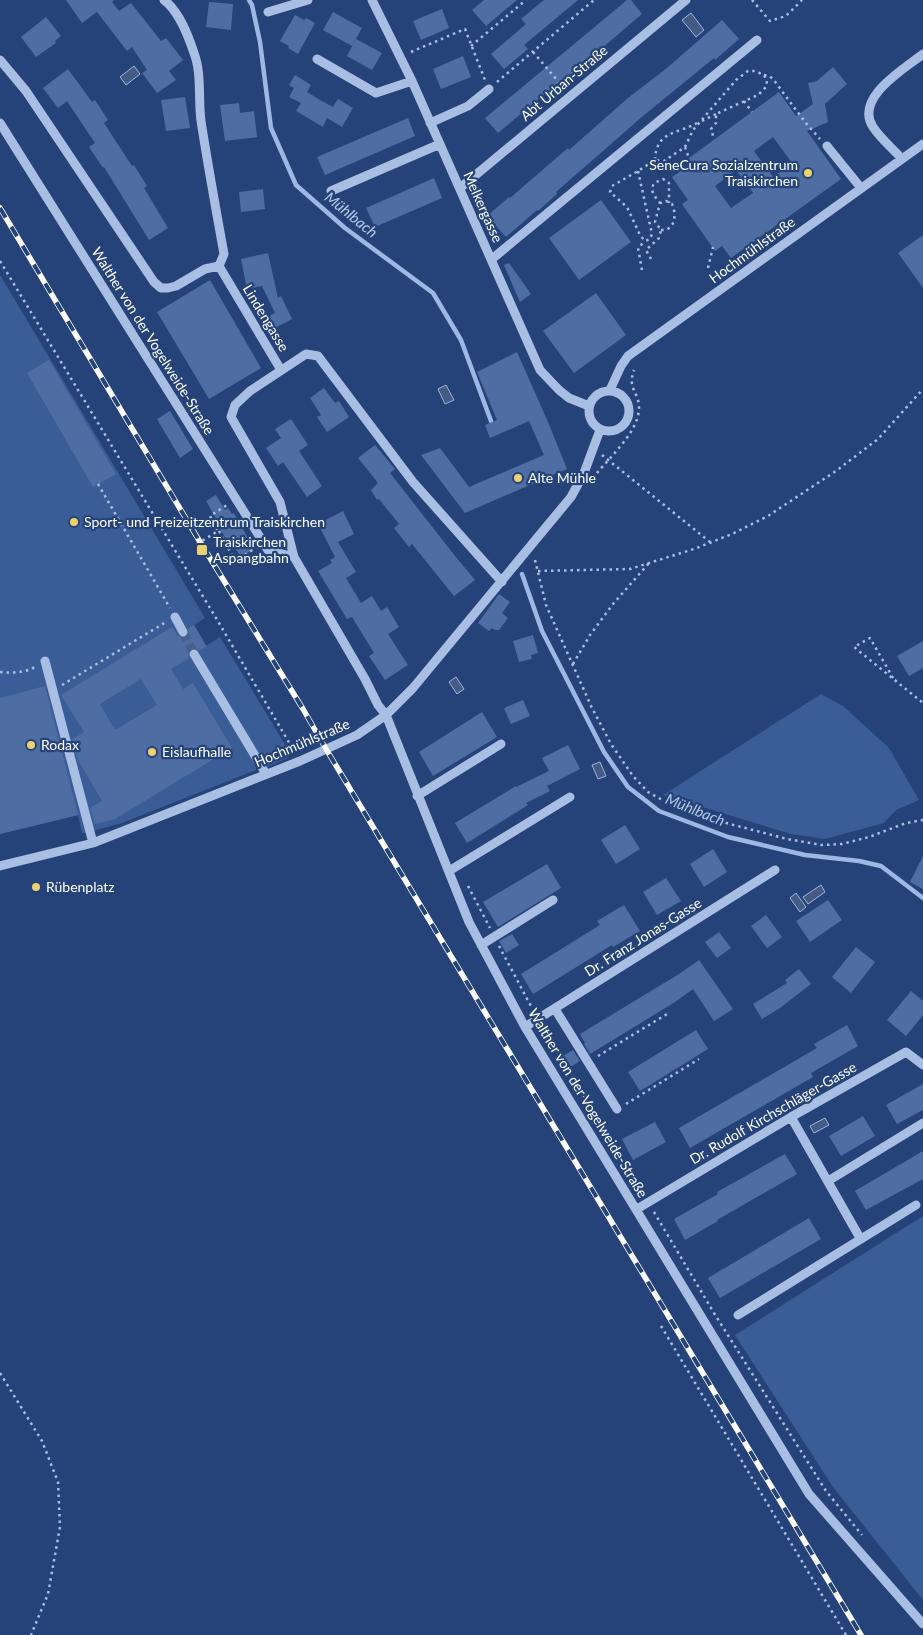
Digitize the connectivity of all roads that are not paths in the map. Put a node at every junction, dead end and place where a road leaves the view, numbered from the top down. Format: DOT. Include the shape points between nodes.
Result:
graph roads {
  1 [pos="164,0"];
  2 [pos="308,0"];
  3 [pos="372,0"];
  4 [pos="686,0"];
  5 [pos="268,12"];
  6 [pos="757,40"];
  7 [pos="923,54"];
  8 [pos="317,59"];
  9 [pos="0,60"];
  10 [pos="412,81"];
  11 [pos="489,89"];
  12 [pos="0,123"];
  13 [pos="430,123"];
  14 [pos="440,144"];
  15 [pos="923,144"];
  16 [pos="827,146"];
  17 [pos="902,158"];
  18 [pos="460,188"];
  19 [pos="861,188"];
  20 [pos="331,191"];
  21 [pos="492,259"];
  22 [pos="219,266"];
  23 [pos="281,370"];
  24 [pos="610,390"];
  25 [pos="589,406"];
  26 [pos="600,430"];
  27 [pos="294,557"];
  28 [pos="502,582"];
  29 [pos="175,617"];
  30 [pos="183,632"];
  31 [pos="194,654"];
  32 [pos="45,660"];
  33 [pos="386,715"];
  34 [pos="501,744"];
  35 [pos="266,774"];
  36 [pos="418,796"];
  37 [pos="570,798"];
  38 [pos="93,842"];
  39 [pos="0,866"];
  40 [pos="775,870"];
  41 [pos="449,871"];
  42 [pos="553,900"];
  43 [pos="481,945"];
  44 [pos="555,1009"];
  45 [pos="525,1027"];
  46 [pos="923,1065"];
  47 [pos="617,1110"];
  48 [pos="790,1117"];
  49 [pos="923,1123"];
  50 [pos="828,1181"];
  51 [pos="920,1203"];
  52 [pos="637,1210"];
  53 [pos="860,1238"];
  54 [pos="738,1315"];
  55 [pos="923,1624"];
  1 -- 22 [label="street" via="180,20 195,54 201,119 224,254"];
  2 -- 5 [label="street"];
  3 -- 10 [label="street, Melkergasse"];
  4 -- 18 [label="street, Abt Urban-Straße"];
  6 -- 21 [label="street"];
  7 -- 17 [label="street" via="879,89 872,100 872,125"];
  8 -- 10 [label="street" via="376,93"];
  9 -- 22 [label="street" via="26,91 154,282 161,288 168,288 205,269"];
  10 -- 13 [label="street, Melkergasse"];
  11 -- 13 [label="street" via="468,106"];
  12 -- 27 [label="street, Walther von der Vogelweide-Straße" via="268,550"];
  13 -- 14 [label="street, Melkergasse"];
  14 -- 18 [label="street, Melkergasse"];
  14 -- 20 [label="street"];
  15 -- 17 [label="street, Hochmühlstraße"];
  16 -- 19 [label="street"];
  17 -- 19 [label="street, Hochmühlstraße"];
  18 -- 21 [label="street, Melkergasse"];
  19 -- 24 [label="street, Hochmühlstraße" via="628,356"];
  21 -- 25 [label="street, Melkergasse" via="540,370 569,398"];
  22 -- 23 [label="street, Lindengasse"];
  23 -- 27 [label="street, Walther von der Vogelweide-Straße" via="235,405 231,417 280,502"];
  23 -- 28 [label="street, Lindengasse" via="306,354 318,356 413,482"];
  24 -- 25 [label="street" via="597,394"];
  24 -- 26 [label="street" via="627,400 630,413 620,429"];
  25 -- 26 [label="street" via="591,420"];
  26 -- 28 [label="street, Hochmühlstraße" via="571,497"];
  27 -- 33 [label="street, Walther von der Vogelweide-Straße"];
  28 -- 33 [label="street, Hochmühlstraße" via="413,688"];
  29 -- 30 [label="street"];
  31 -- 35 [label="street"];
  32 -- 38 [label="street"];
  33 -- 35 [label="street, Hochmühlstraße" via="357,735"];
  33 -- 36 [label="street, Walther von der Vogelweide-Straße"];
  34 -- 36 [label="street"];
  35 -- 38 [label="street, Hochmühlstraße"];
  36 -- 41 [label="street, Walther von der Vogelweide-Straße"];
  37 -- 41 [label="street"];
  38 -- 39 [label="street, Hochmühlstraße"];
  40 -- 44 [label="street, Dr. Franz Jonas-Gasse"];
  41 -- 43 [label="street, Walther von der Vogelweide-Straße"];
  42 -- 43 [label="street"];
  43 -- 45 [label="street, Walther von der Vogelweide-Straße"];
  44 -- 45 [label="street, Dr. Franz Jonas-Gasse"];
  44 -- 47 [label="street"];
  45 -- 52 [label="street, Walther von der Vogelweide-Straße"];
  46 -- 48 [label="street, Dr. Rudolf Kirchschläger-Gasse" via="906,1052"];
  48 -- 50 [label="street"];
  48 -- 52 [label="street, Dr. Rudolf Kirchschläger-Gasse"];
  49 -- 50 [label="street"];
  50 -- 53 [label="street"];
  51 -- 53 [label="street"];
  52 -- 55 [label="street, Walther von der Vogelweide-Straße" via="810,1494"];
  53 -- 54 [label="street"];
}
